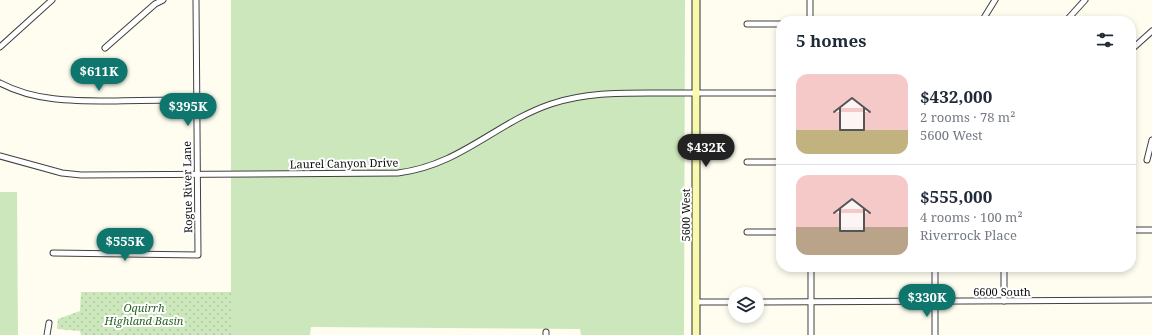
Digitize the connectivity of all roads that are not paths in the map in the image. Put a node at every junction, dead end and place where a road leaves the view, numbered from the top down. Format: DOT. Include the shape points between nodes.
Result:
graph roads {
  1 [pos="52,0"];
  2 [pos="163,0"];
  3 [pos="196,0"];
  4 [pos="696,0"];
  5 [pos="810,0"];
  6 [pos="995,0"];
  7 [pos="1085,0"];
  8 [pos="810,16"];
  9 [pos="985,16"];
  10 [pos="1071,16"];
  11 [pos="747,24"];
  12 [pos="776,24"];
  13 [pos="1152,30"];
  14 [pos="1136,45"];
  15 [pos="0,46"];
  16 [pos="105,48"];
  17 [pos="0,82"];
  18 [pos="696,93"];
  19 [pos="776,93"];
  20 [pos="196,100"];
  21 [pos="1152,140"];
  22 [pos="0,156"];
  23 [pos="1147,160"];
  24 [pos="747,162"];
  25 [pos="776,162"];
  26 [pos="197,174"];
  27 [pos="1136,230"];
  28 [pos="1152,230"];
  29 [pos="747,232"];
  30 [pos="776,232"];
  31 [pos="53,253"];
  32 [pos="811,272"];
  33 [pos="935,272"];
  34 [pos="1004,272"];
  35 [pos="1152,300"];
  36 [pos="935,301"];
  37 [pos="1004,301"];
  38 [pos="696,302"];
  39 [pos="728,302"];
  40 [pos="764,302"];
  41 [pos="811,302"];
  42 [pos="49,323"];
  43 [pos="47,335"];
  44 [pos="696,335"];
  45 [pos="811,335"];
  46 [pos="935,335"];
  1 -- 15 [label="street"];
  2 -- 16 [label="street" via="155,4"];
  3 -- 20 [label="street, Rogue River Lane"];
  4 -- 18 [label="main road, 5600 West"];
  5 -- 8 [label="street"];
  6 -- 9 [label="street"];
  7 -- 10 [label="street"];
  11 -- 12 [label="street"];
  13 -- 14 [label="street"];
  17 -- 20 [label="street" via="23,93 60,100"];
  18 -- 19 [label="street, Laurel Canyon Drive"];
  18 -- 26 [label="street, Laurel Canyon Drive" via="603,94 560,101 525,115 447,160 408,172"];
  18 -- 38 [label="main road, 5600 West"];
  20 -- 26 [label="street, Rogue River Lane"];
  21 -- 23 [label="street"];
  22 -- 26 [label="street, Laurel Canyon Drive" via="81,175"];
  24 -- 25 [label="street"];
  26 -- 31 [label="street, Rogue River Lane" via="198,255"];
  27 -- 28 [label="street"];
  29 -- 30 [label="street"];
  32 -- 41 [label="street"];
  33 -- 36 [label="street"];
  34 -- 37 [label="street"];
  35 -- 37 [label="street, 6600 South"];
  36 -- 37 [label="street, 6600 South"];
  36 -- 41 [label="street, 6600 South"];
  36 -- 46 [label="street"];
  38 -- 39 [label="street"];
  38 -- 44 [label="main road, 5600 West"];
  40 -- 41 [label="street, 6600 South"];
  41 -- 45 [label="street"];
  42 -- 43 [label="street"];
}
